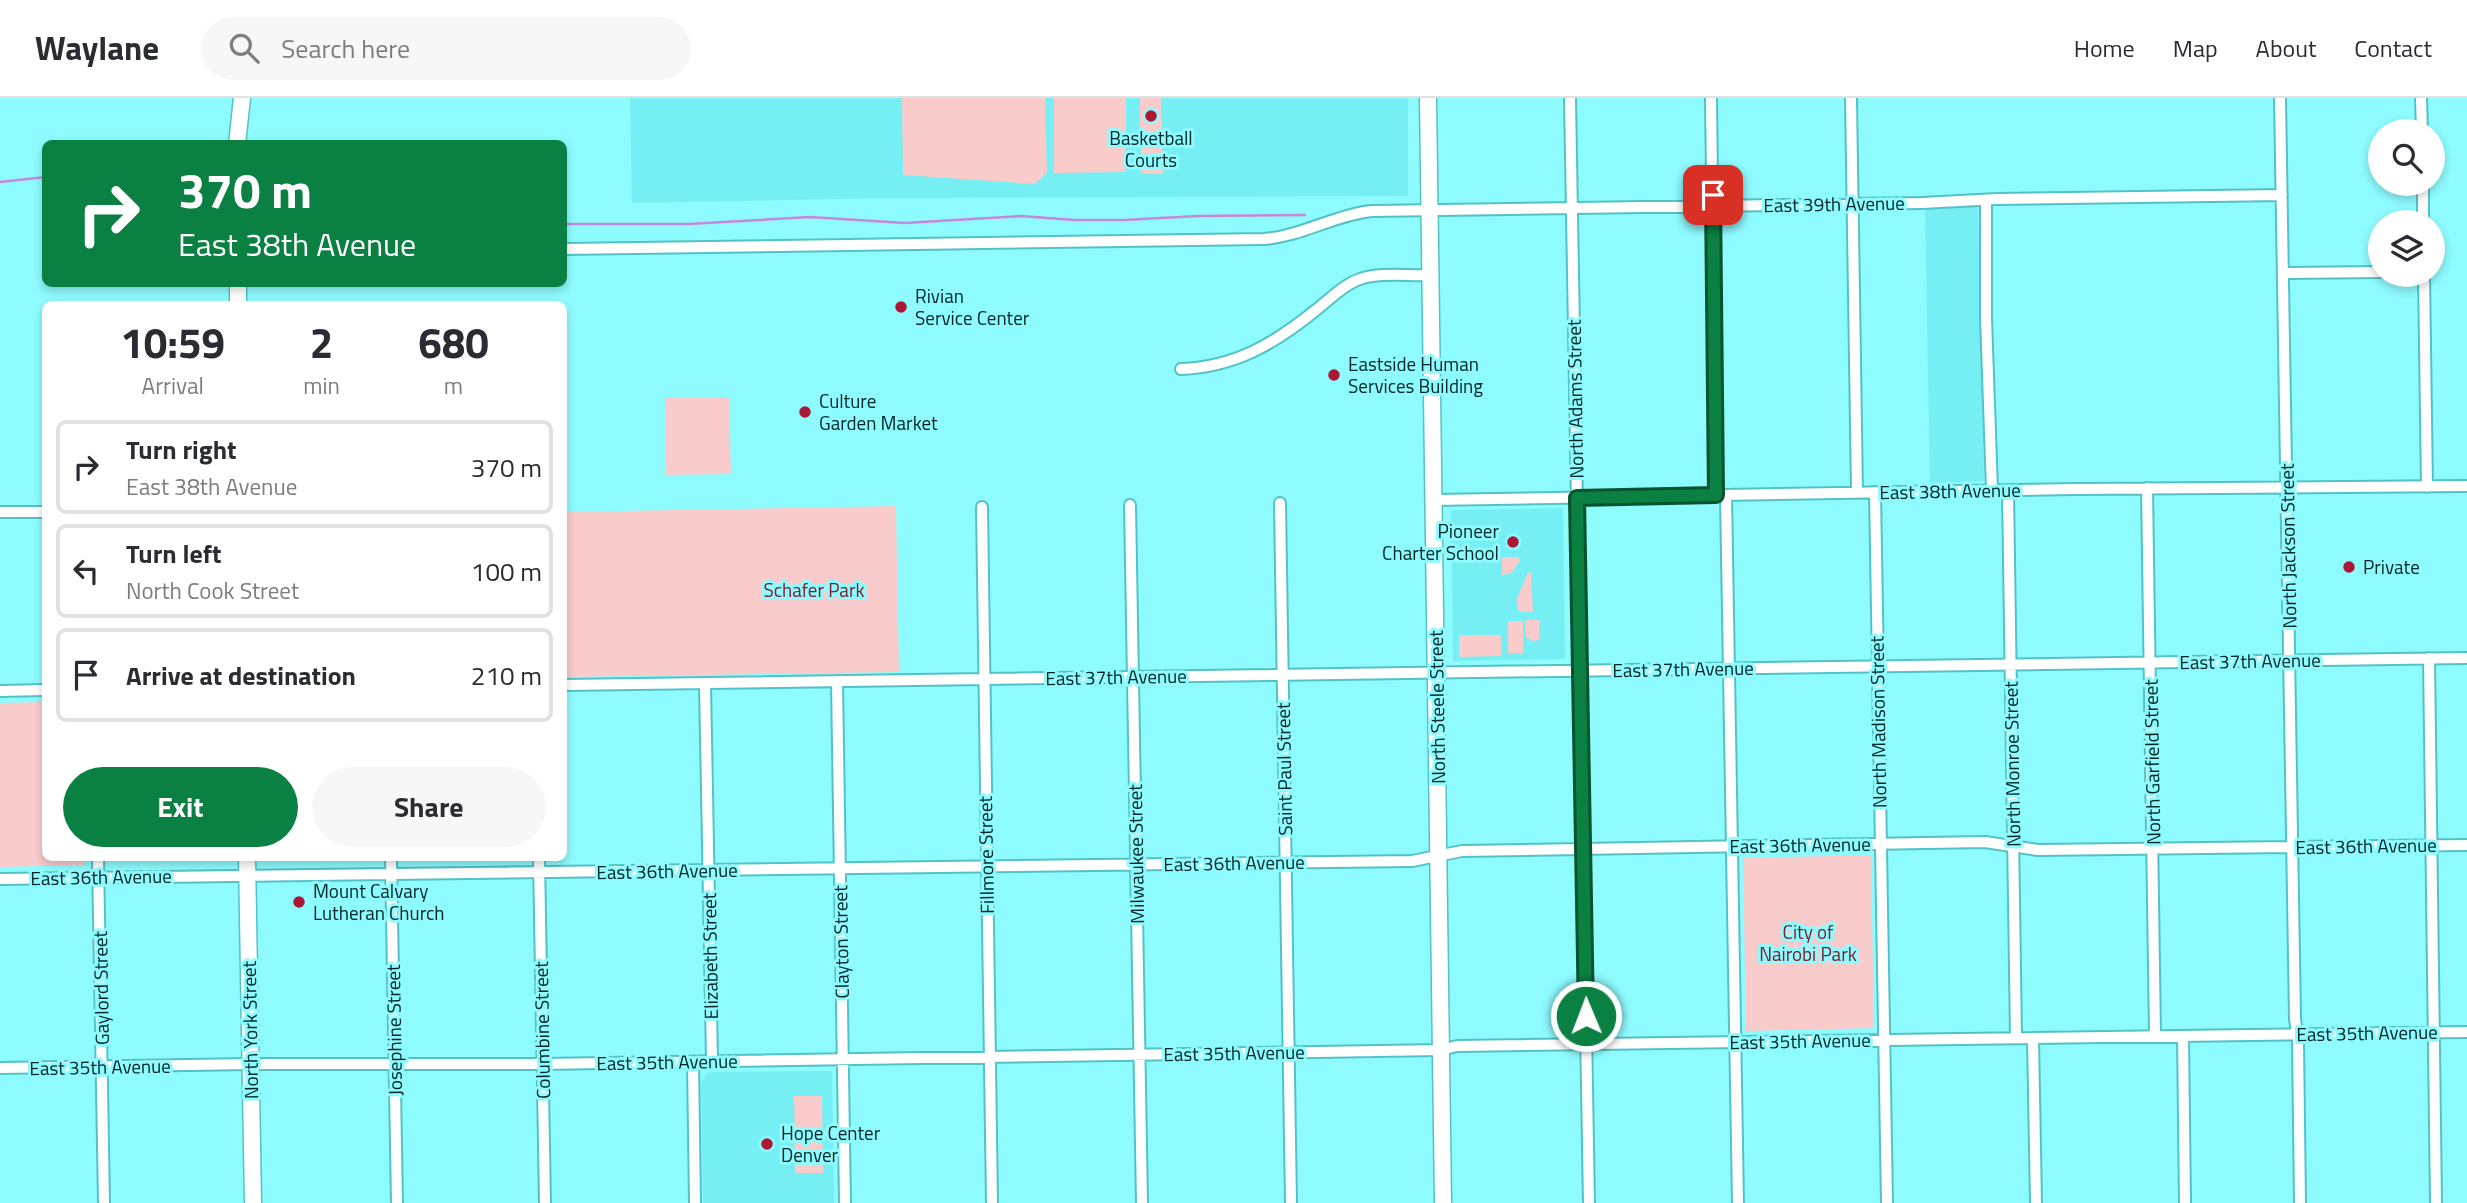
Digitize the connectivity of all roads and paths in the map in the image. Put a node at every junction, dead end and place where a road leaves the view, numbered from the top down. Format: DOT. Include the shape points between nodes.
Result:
graph roads {
  1 [pos="242,98"];
  2 [pos="1428,98"];
  3 [pos="1570,98"];
  4 [pos="1711,98"];
  5 [pos="1850,98"];
  6 [pos="2280,98"];
  7 [pos="2421,98"];
  8 [pos="2422,119"];
  9 [pos="237,140"];
  10 [pos="2282,195"];
  11 [pos="1986,200"];
  12 [pos="1429,204"];
  13 [pos="1852,204"];
  14 [pos="1712,206"];
  15 [pos="1571,208"];
  16 [pos="567,249"];
  17 [pos="2368,272"];
  18 [pos="2284,273"];
  19 [pos="1429,275"];
  20 [pos="2424,287"];
  21 [pos="1181,369"];
  22 [pos="2467,486"];
  23 [pos="2287,487"];
  24 [pos="2427,487"];
  25 [pos="2147,488"];
  26 [pos="1992,490"];
  27 [pos="2008,490"];
  28 [pos="1857,492"];
  29 [pos="1875,492"];
  30 [pos="1721,495"];
  31 [pos="1577,498"];
  32 [pos="1433,500"];
  33 [pos="1280,503"];
  34 [pos="1130,505"];
  35 [pos="982,507"];
  36 [pos="0,512"];
  37 [pos="42,512"];
  38 [pos="2429,658"];
  39 [pos="2467,658"];
  40 [pos="2290,660"];
  41 [pos="2151,662"];
  42 [pos="2011,664"];
  43 [pos="1878,667"];
  44 [pos="1729,668"];
  45 [pos="1580,670"];
  46 [pos="1436,672"];
  47 [pos="1282,674"];
  48 [pos="1133,676"];
  49 [pos="983,679"];
  50 [pos="837,681"];
  51 [pos="705,683"];
  52 [pos="567,685"];
  53 [pos="42,690"];
  54 [pos="0,691"];
  55 [pos="1880,843"];
  56 [pos="2431,845"];
  57 [pos="2467,845"];
  58 [pos="1732,846"];
  59 [pos="2013,846"];
  60 [pos="2293,847"];
  61 [pos="1583,849"];
  62 [pos="2153,850"];
  63 [pos="1440,856"];
  64 [pos="99,861"];
  65 [pos="247,861"];
  66 [pos="391,861"];
  67 [pos="539,861"];
  68 [pos="1285,862"];
  69 [pos="1137,865"];
  70 [pos="986,867"];
  71 [pos="840,868"];
  72 [pos="709,871"];
  73 [pos="247,874"];
  74 [pos="539,874"];
  75 [pos="391,875"];
  76 [pos="99,877"];
  77 [pos="0,879"];
  78 [pos="2433,1032"];
  79 [pos="2467,1032"];
  80 [pos="2297,1034"];
  81 [pos="2183,1035"];
  82 [pos="2155,1036"];
  83 [pos="2016,1038"];
  84 [pos="2033,1038"];
  85 [pos="1883,1040"];
  86 [pos="1735,1042"];
  87 [pos="1587,1044"];
  88 [pos="1441,1050"];
  89 [pos="1288,1052"];
  90 [pos="1139,1055"];
  91 [pos="989,1057"];
  92 [pos="843,1059"];
  93 [pos="712,1061"];
  94 [pos="693,1062"];
  95 [pos="250,1064"];
  96 [pos="394,1064"];
  97 [pos="542,1064"];
  98 [pos="102,1066"];
  99 [pos="0,1068"];
  100 [pos="104,1203"];
  101 [pos="253,1203"];
  102 [pos="397,1203"];
  103 [pos="545,1203"];
  104 [pos="695,1203"];
  105 [pos="845,1203"];
  106 [pos="992,1203"];
  107 [pos="1142,1203"];
  108 [pos="1291,1203"];
  109 [pos="1443,1203"];
  110 [pos="1589,1203"];
  111 [pos="1738,1203"];
  112 [pos="1886,1203"];
  113 [pos="2036,1203"];
  114 [pos="2185,1203"];
  115 [pos="2300,1203"];
  116 [pos="2436,1203"];
  1 -- 9 [label="street"];
  2 -- 12 [label="street, North Steele Street"];
  3 -- 15 [label="street, North Adams Street"];
  4 -- 14 [label="street"];
  5 -- 13 [label="street"];
  6 -- 10 [label="street, North Jackson Street"];
  7 -- 8 [label="street"];
  10 -- 11 [label="street, East 39th Avenue"];
  10 -- 18 [label="street, North Jackson Street"];
  11 -- 13 [label="street, East 39th Avenue"];
  11 -- 26 [label="street"];
  12 -- 15 [label="street, East 39th Avenue"];
  12 -- 16 [label="street, East 39th Avenue" via="1352,214 1300,233 1264,239"];
  12 -- 19 [label="street, North Steele Street"];
  13 -- 14 [label="street, East 39th Avenue"];
  13 -- 28 [label="street"];
  14 -- 15 [label="street, East 39th Avenue"];
  14 -- 30 [label="street"];
  15 -- 31 [label="street, North Adams Street"];
  17 -- 18 [label="street"];
  18 -- 23 [label="street, North Jackson Street"];
  19 -- 21 [label="street" via="1361,278 1264,348 1219,365"];
  19 -- 32 [label="street, North Steele Street"];
  20 -- 24 [label="street"];
  22 -- 24 [label="street, East 38th Avenue"];
  23 -- 24 [label="street, East 38th Avenue"];
  23 -- 25 [label="street, East 38th Avenue"];
  23 -- 40 [label="street, North Jackson Street"];
  25 -- 27 [label="street, East 38th Avenue"];
  25 -- 41 [label="street, North Garfield Street"];
  26 -- 27 [label="street, East 38th Avenue"];
  26 -- 29 [label="street, East 38th Avenue"];
  27 -- 42 [label="street, North Monroe Street"];
  28 -- 29 [label="street, East 38th Avenue"];
  28 -- 30 [label="street, East 38th Avenue"];
  29 -- 43 [label="street, North Madison Street"];
  30 -- 31 [label="street, East 38th Avenue"];
  30 -- 44 [label="street"];
  31 -- 32 [label="street, East 38th Avenue"];
  31 -- 45 [label="street, North Adams Street"];
  32 -- 46 [label="street, North Steele Street"];
  33 -- 47 [label="street, Saint Paul Street"];
  34 -- 48 [label="street, Milwaukee Street"];
  35 -- 49 [label="street, Fillmore Street"];
  36 -- 37 [label="street"];
  38 -- 39 [label="street, East 37th Avenue"];
  38 -- 40 [label="street, East 37th Avenue"];
  38 -- 56 [label="street"];
  40 -- 41 [label="street, East 37th Avenue"];
  40 -- 60 [label="street, North Jackson Street"];
  41 -- 42 [label="street, East 37th Avenue"];
  41 -- 62 [label="street, North Garfield Street"];
  42 -- 43 [label="street, East 37th Avenue"];
  42 -- 59 [label="street, North Monroe Street"];
  43 -- 44 [label="street, East 37th Avenue"];
  43 -- 55 [label="street, North Madison Street"];
  44 -- 45 [label="street, East 37th Avenue"];
  44 -- 58 [label="street"];
  45 -- 46 [label="street, East 37th Avenue"];
  45 -- 61 [label="street, North Adams Street"];
  46 -- 47 [label="street, East 37th Avenue"];
  46 -- 63 [label="street, North Steele Street"];
  47 -- 48 [label="street, East 37th Avenue"];
  47 -- 68 [label="street, Saint Paul Street"];
  48 -- 49 [label="street, East 37th Avenue"];
  48 -- 69 [label="street, Milwaukee Street"];
  49 -- 50 [label="street, East 37th Avenue"];
  49 -- 70 [label="street, Fillmore Street"];
  50 -- 51 [label="street, East 37th Avenue"];
  50 -- 71 [label="street, Clayton Street"];
  51 -- 52 [label="street, East 37th Avenue"];
  51 -- 72 [label="street, Elizabeth Street"];
  53 -- 54 [label="street"];
  55 -- 58 [label="street, East 36th Avenue"];
  55 -- 59 [label="street, East 36th Avenue"];
  55 -- 85 [label="street, North Madison Street"];
  56 -- 57 [label="street, East 36th Avenue"];
  56 -- 60 [label="street, East 36th Avenue"];
  56 -- 78 [label="street"];
  58 -- 61 [label="street, East 36th Avenue"];
  58 -- 86 [label="street"];
  59 -- 62 [label="street, East 36th Avenue"];
  59 -- 83 [label="street, North Monroe Street"];
  60 -- 62 [label="street, East 36th Avenue"];
  60 -- 80 [label="street, North Jackson Street"];
  61 -- 63 [label="street, East 36th Avenue" via="1462,850"];
  61 -- 87 [label="street, North Adams Street"];
  62 -- 82 [label="street, North Garfield Street"];
  63 -- 68 [label="street, East 36th Avenue"];
  63 -- 88 [label="street, North Steele Street"];
  64 -- 76 [label="street, Gaylord Street"];
  65 -- 73 [label="street, North York Street"];
  66 -- 75 [label="street, Josephine Street"];
  67 -- 74 [label="street, Columbine Street"];
  68 -- 69 [label="street, East 36th Avenue"];
  68 -- 89 [label="street, Saint Paul Street"];
  69 -- 70 [label="street, East 36th Avenue"];
  69 -- 90 [label="street, Milwaukee Street"];
  70 -- 71 [label="street, East 36th Avenue"];
  70 -- 91 [label="street, Fillmore Street"];
  71 -- 72 [label="street, East 36th Avenue"];
  71 -- 92 [label="street, Clayton Street"];
  72 -- 74 [label="street, East 36th Avenue"];
  72 -- 93 [label="street, Elizabeth Street"];
  73 -- 75 [label="street, East 36th Avenue"];
  73 -- 76 [label="street, East 36th Avenue"];
  73 -- 95 [label="street, North York Street"];
  74 -- 75 [label="street, East 36th Avenue"];
  74 -- 97 [label="street, Columbine Street"];
  75 -- 96 [label="street, Josephine Street"];
  76 -- 77 [label="street, East 36th Avenue"];
  76 -- 98 [label="street, Gaylord Street"];
  78 -- 79 [label="street, East 35th Avenue"];
  78 -- 80 [label="street, East 35th Avenue"];
  78 -- 116 [label="street"];
  80 -- 81 [label="street, East 35th Avenue"];
  80 -- 115 [label="street, North Jackson Street"];
  81 -- 82 [label="street, East 35th Avenue"];
  81 -- 114 [label="street"];
  82 -- 84 [label="street, East 35th Avenue"];
  83 -- 84 [label="street, East 35th Avenue"];
  83 -- 85 [label="street, East 35th Avenue"];
  84 -- 113 [label="street"];
  85 -- 86 [label="street, East 35th Avenue"];
  85 -- 112 [label="street, North Madison Street"];
  86 -- 87 [label="street, East 35th Avenue"];
  86 -- 111 [label="street"];
  87 -- 88 [label="street, East 35th Avenue"];
  87 -- 110 [label="street, North Adams Street"];
  88 -- 89 [label="street, East 35th Avenue"];
  88 -- 109 [label="street, North Steele Street"];
  89 -- 90 [label="street, East 35th Avenue"];
  89 -- 108 [label="street, Saint Paul Street"];
  90 -- 91 [label="street, East 35th Avenue"];
  90 -- 107 [label="street, Milwaukee Street"];
  91 -- 92 [label="street, East 35th Avenue"];
  91 -- 106 [label="street, Fillmore Street"];
  92 -- 93 [label="street, East 35th Avenue"];
  92 -- 105 [label="street, Clayton Street"];
  93 -- 94 [label="street, East 35th Avenue"];
  94 -- 97 [label="street, East 35th Avenue"];
  94 -- 104 [label="street"];
  95 -- 96 [label="street, East 35th Avenue"];
  95 -- 98 [label="street, East 35th Avenue"];
  95 -- 101 [label="street, North York Street"];
  96 -- 97 [label="street, East 35th Avenue"];
  96 -- 102 [label="street, Josephine Street"];
  97 -- 103 [label="street, Columbine Street"];
  98 -- 99 [label="street, East 35th Avenue"];
  98 -- 100 [label="street, Gaylord Street"];
}
